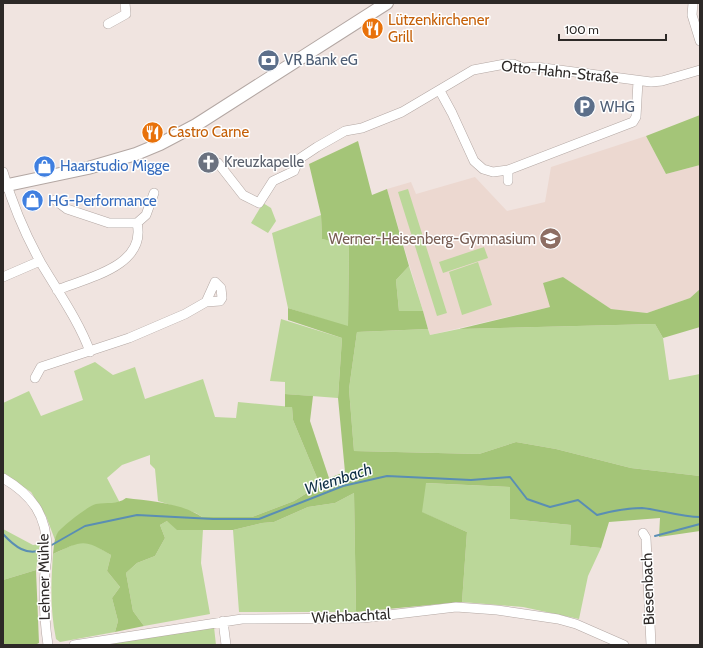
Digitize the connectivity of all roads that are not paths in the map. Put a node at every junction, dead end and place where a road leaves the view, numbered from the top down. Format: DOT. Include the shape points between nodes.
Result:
graph roads {
  1 [pos="125,3"];
  2 [pos="387,3"];
  3 [pos="693,3"];
  4 [pos="108,24"];
  5 [pos="700,41"];
  6 [pos="700,70"];
  7 [pos="638,81"];
  8 [pos="440,91"];
  9 [pos="218,164"];
  10 [pos="508,170"];
  11 [pos="3,172"];
  12 [pos="508,181"];
  13 [pos="5,185"];
  14 [pos="154,193"];
  15 [pos="55,200"];
  16 [pos="137,223"];
  17 [pos="40,261"];
  18 [pos="3,277"];
  19 [pos="57,290"];
  20 [pos="206,302"];
  21 [pos="90,352"];
  22 [pos="36,378"];
  23 [pos="3,478"];
  24 [pos="643,533"];
  25 [pos="223,621"];
  26 [pos="48,645"];
  27 [pos="74,645"];
  28 [pos="226,645"];
  29 [pos="624,645"];
  30 [pos="651,645"];
  1 -- 4 [label="street" via="126,14"];
  2 -- 13 [label="main road" via="196,126 160,144 94,166"];
  3 -- 5 [label="street" via="692,15"];
  6 -- 7 [label="street, Otto-Hahn-Straße" via="662,81"];
  7 -- 8 [label="street, Otto-Hahn-Straße" via="505,64 473,70"];
  7 -- 10 [label="street" via="636,117 633,122"];
  8 -- 9 [label="street, Otto-Hahn-Straße" via="402,112 362,128 345,131 317,147 299,159 294,170 273,181 259,203 243,195"];
  8 -- 10 [label="street" via="474,161 483,169 493,172"];
  10 -- 12 [label="street"];
  11 -- 13 [label="street"];
  13 -- 17 [label="street"];
  14 -- 16 [label="street" via="146,215"];
  15 -- 16 [label="street" via="67,208 109,223"];
  16 -- 19 [label="street" via="137,238 133,250 121,264"];
  17 -- 18 [label="street"];
  17 -- 19 [label="street"];
  19 -- 21 [label="street"];
  20 -- 21 [label="street" via="185,314"];
  21 -- 22 [label="street" via="41,367"];
  23 -- 26 [label="street, Lehner Mühle" via="28,496 39,512 47,547 44,586"];
  24 -- 30 [label="street, Biesenbach" via="646,538"];
  25 -- 27 [label="street, Wiehbachtal"];
  25 -- 28 [label="street"];
  25 -- 29 [label="street, Wiehbachtal" via="261,617 363,618 456,607 558,619"];
}
